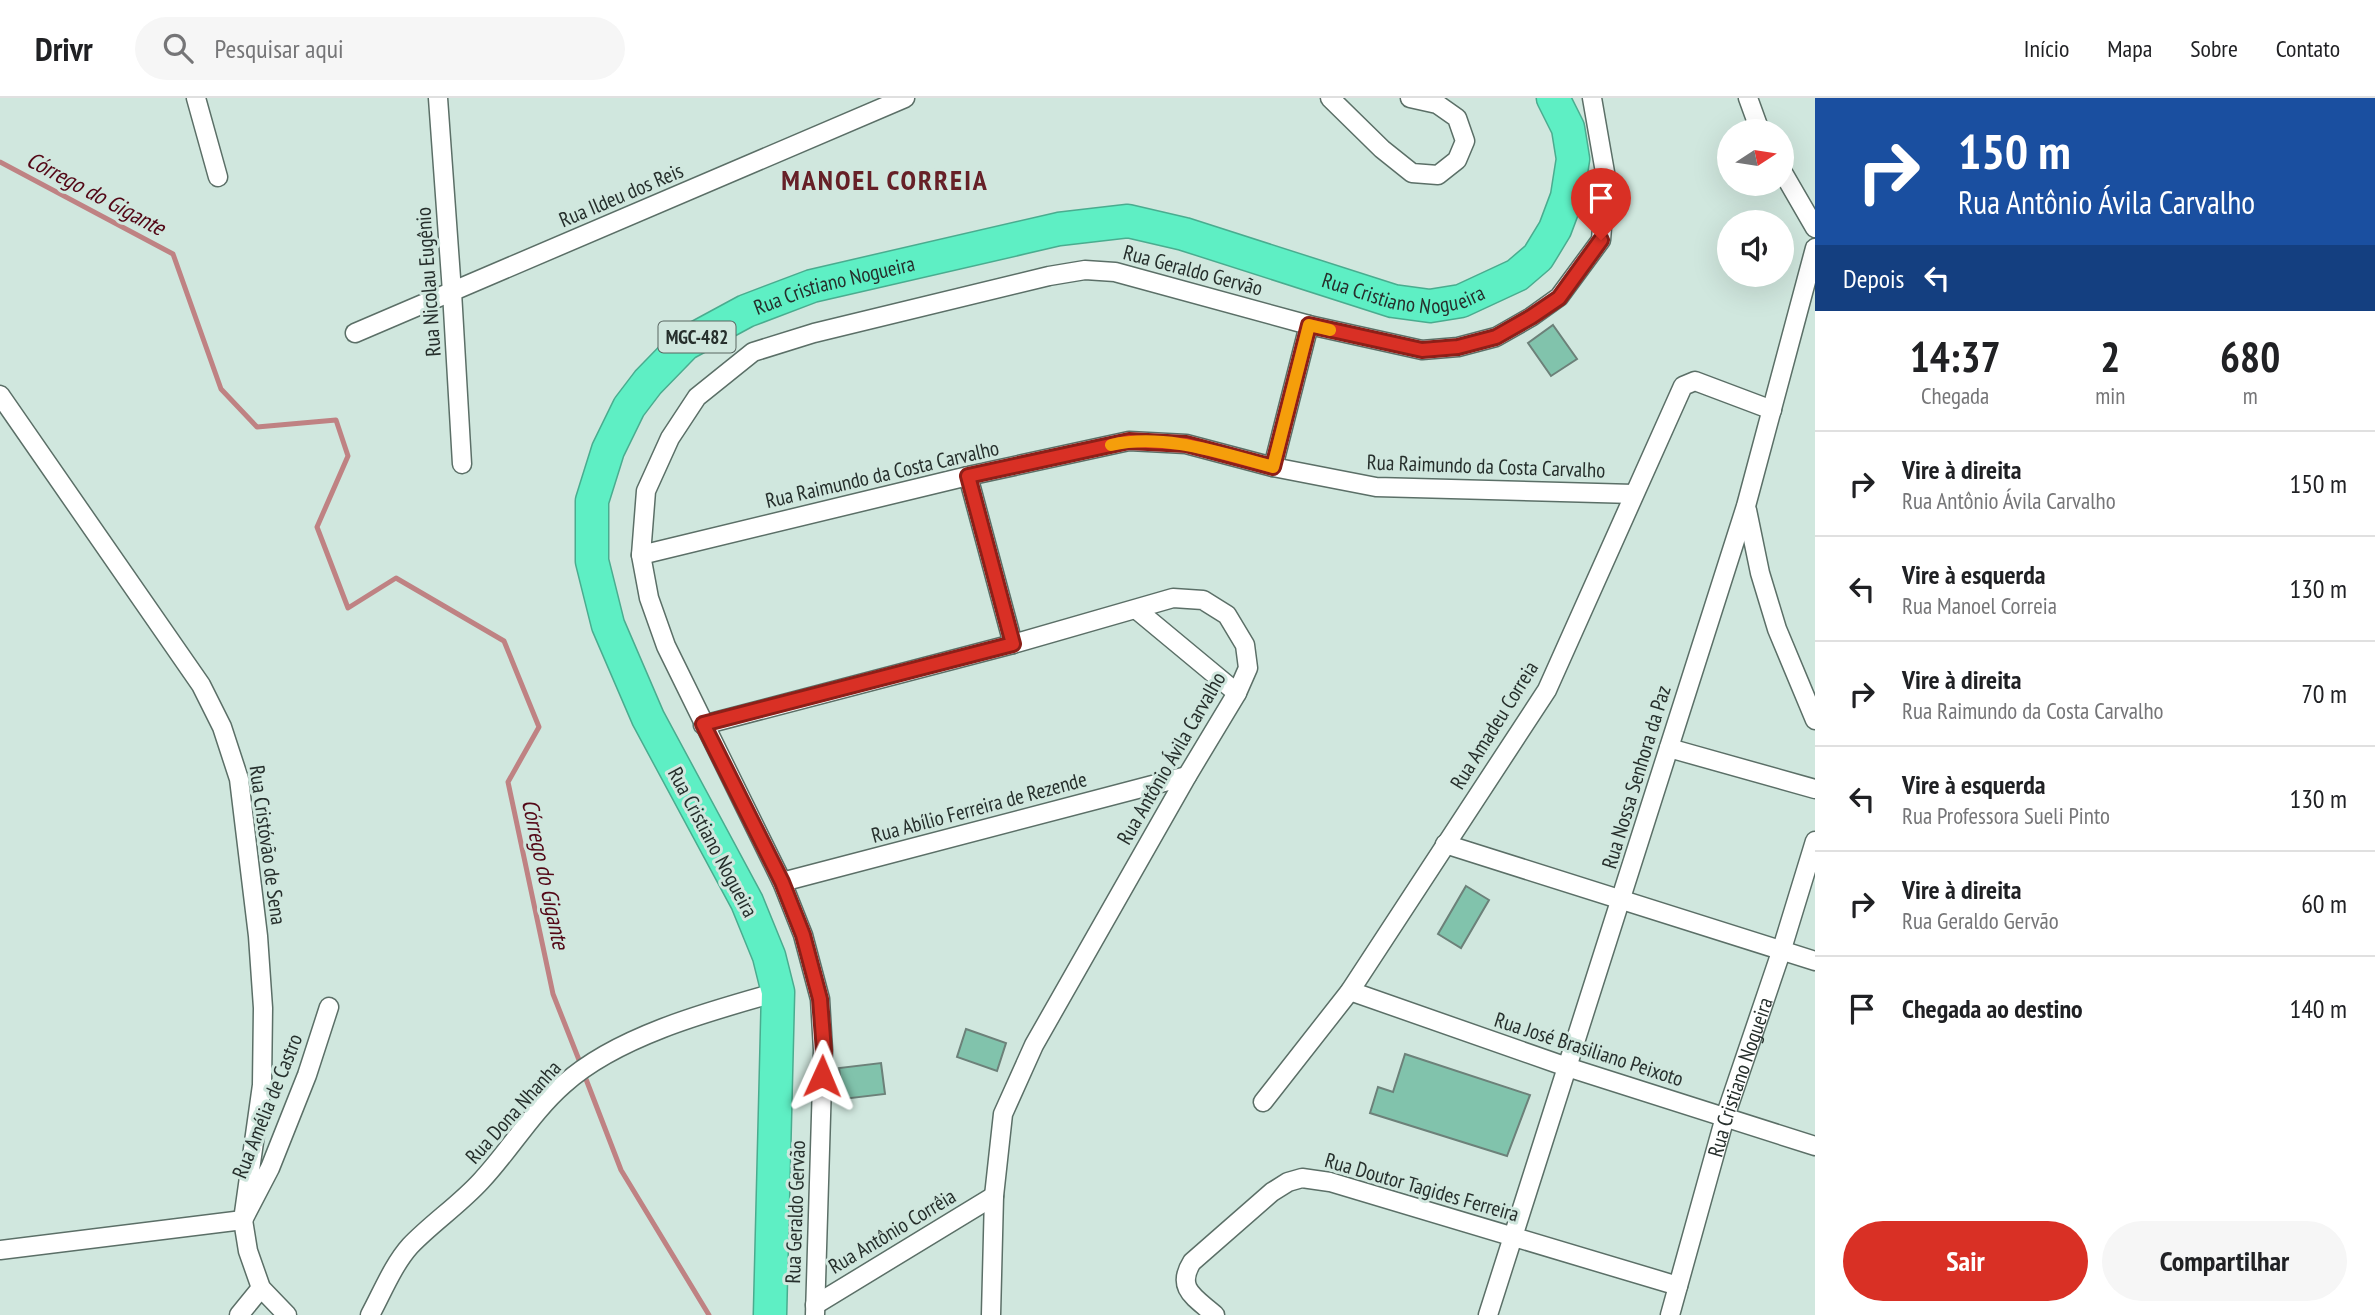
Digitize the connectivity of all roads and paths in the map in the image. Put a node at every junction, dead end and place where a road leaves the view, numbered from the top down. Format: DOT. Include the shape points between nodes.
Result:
graph roads {
  1 [pos="196,98"];
  2 [pos="905,98"];
  3 [pos="1330,98"];
  4 [pos="1410,98"];
  5 [pos="1553,98"];
  6 [pos="1592,98"];
  7 [pos="1748,98"];
  8 [pos="443,100"];
  9 [pos="1756,119"];
  10 [pos="218,177"];
  11 [pos="1794,192"];
  12 [pos="1815,228"];
  13 [pos="1815,248"];
  14 [pos="453,292"];
  15 [pos="1309,325"];
  16 [pos="355,332"];
  17 [pos="0,395"];
  18 [pos="1772,410"];
  19 [pos="462,464"];
  20 [pos="1273,467"];
  21 [pos="968,476"];
  22 [pos="1634,494"];
  23 [pos="1746,506"];
  24 [pos="641,555"];
  25 [pos="1137,610"];
  26 [pos="1013,644"];
  27 [pos="1237,693"];
  28 [pos="1813,705"];
  29 [pos="703,724"];
  30 [pos="1669,748"];
  31 [pos="1187,776"];
  32 [pos="1815,789"];
  33 [pos="1815,841"];
  34 [pos="1444,844"];
  35 [pos="782,882"];
  36 [pos="1621,901"];
  37 [pos="1782,952"];
  38 [pos="1815,961"];
  39 [pos="1350,991"];
  40 [pos="778,992"];
  41 [pos="329,1007"];
  42 [pos="1567,1067"];
  43 [pos="1263,1102"];
  44 [pos="1726,1117"];
  45 [pos="1815,1146"];
  46 [pos="994,1196"];
  47 [pos="243,1220"];
  48 [pos="1512,1235"];
  49 [pos="0,1250"];
  50 [pos="1678,1286"];
  51 [pos="261,1288"];
  52 [pos="815,1310"];
  53 [pos="239,1315"];
  54 [pos="286,1315"];
  55 [pos="370,1315"];
  56 [pos="770,1315"];
  57 [pos="990,1315"];
  58 [pos="1215,1315"];
  59 [pos="1488,1315"];
  60 [pos="1670,1315"];
  1 -- 10 [label="street"];
  2 -- 14 [label="street, Rua Ildeu dos Reis"];
  3 -- 4 [label="street" via="1412,173 1438,175 1457,160 1465,141 1457,118 1437,104"];
  5 -- 40 [label="highway, Rua Cristiano Nogueira / MGC-482" via="1568,128 1573,159 1567,197 1555,229 1538,257 1517,275 1461,301 1430,306 1393,302 1184,234 1128,221 1059,229 812,286 746,311 685,344 648,382 629,407 608,450 592,501 592,561 608,625 643,706 747,902"];
  6 -- 15 [label="street, Rua Geraldo Gervão" via="1606,178 1601,240 1559,298 1496,337 1458,347 1422,350"];
  7 -- 9 [label="street"];
  8 -- 14 [label="street, Rua Nicolau Eugênio"];
  11 -- 12 [label="street"];
  13 -- 18 [label="street, Rua Nossa Senhora da Paz"];
  14 -- 16 [label="street, Rua Ildeu dos Reis"];
  14 -- 19 [label="street, Rua Nicolau Eugênio"];
  15 -- 20 [label="street"];
  15 -- 24 [label="street, Rua Geraldo Gervão" via="1115,272 1085,270 814,333 753,352 697,397 670,438 646,491"];
  17 -- 47 [label="street, Rua Cristóvão de Sena" via="201,685 222,727 239,779 263,1008 262,1085"];
  18 -- 22 [label="street, Rua Amadeu Correia" via="1688,382"];
  18 -- 23 [label="street, Rua Nossa Senhora da Paz"];
  20 -- 21 [label="street, Rua Raimundo da Costa Carvalho" via="1186,444 1129,441"];
  20 -- 22 [label="street, Rua Raimundo da Costa Carvalho" via="1376,487"];
  21 -- 24 [label="street, Rua Raimundo da Costa Carvalho"];
  21 -- 26 [label="street"];
  22 -- 34 [label="street, Rua Amadeu Correia" via="1547,690"];
  23 -- 28 [label="street" via="1777,629"];
  23 -- 30 [label="street, Rua Nossa Senhora da Paz"];
  24 -- 29 [label="street, Rua Geraldo Gervão" via="649,598 666,646"];
  25 -- 26 [label="street, Rua Antônio Ávila Carvalho"];
  25 -- 27 [label="street"];
  25 -- 27 [label="street, Rua Antônio Ávila Carvalho" via="1173,598 1203,600 1227,615 1245,645 1248,668"];
  26 -- 29 [label="street, Rua Antônio Ávila Carvalho"];
  27 -- 31 [label="street, Rua Antônio Ávila Carvalho"];
  29 -- 35 [label="street, Rua Geraldo Gervão"];
  30 -- 32 [label="street"];
  30 -- 36 [label="street, Rua Nossa Senhora da Paz"];
  31 -- 35 [label="street, Rua Abílio Ferreira de Rezende"];
  31 -- 46 [label="street, Rua Antônio Ávila Carvalho" via="1034,1045 1003,1114"];
  33 -- 37 [label="street, Rua Cristiano Nogueira"];
  34 -- 36 [label="street"];
  34 -- 39 [label="street, Rua Amadeu Correia"];
  35 -- 52 [label="street, Rua Geraldo Gervão" via="803,935 820,999 824,1051"];
  36 -- 37 [label="street"];
  36 -- 42 [label="street, Rua Nossa Senhora da Paz"];
  37 -- 38 [label="street"];
  37 -- 44 [label="street, Rua Cristiano Nogueira"];
  39 -- 42 [label="street, Rua José Brasiliano Peixoto"];
  39 -- 43 [label="street, Rua Amadeu Correia"];
  40 -- 55 [label="street, Rua Dona Nhanha" via="652,1033 601,1056 564,1084 482,1181 408,1248"];
  40 -- 56 [label="highway, Rua Cristiano Nogueira / MGC-482"];
  41 -- 47 [label="street, Rua Amélia de Castro" via="270,1168"];
  42 -- 44 [label="street, Rua José Brasiliano Peixoto"];
  42 -- 48 [label="street, Rua Nossa Senhora da Paz"];
  44 -- 45 [label="street, Rua José Brasiliano Peixoto"];
  44 -- 50 [label="street, Rua Cristiano Nogueira"];
  46 -- 52 [label="street, Rua Antônio Corrêia"];
  46 -- 57 [label="street, Rua Antônio Ávila Carvalho"];
  47 -- 49 [label="street"];
  47 -- 51 [label="street, Rua Cristóvão de Sena"];
  48 -- 50 [label="street, Rua Doutor Tagides Ferreira"];
  48 -- 58 [label="street, Rua Doutor Tagides Ferreira" via="1302,1178 1272,1192 1192,1262 1185,1284"];
  48 -- 59 [label="street, Rua Nossa Senhora da Paz"];
  50 -- 60 [label="street, Rua Cristiano Nogueira"];
  51 -- 53 [label="street"];
  51 -- 54 [label="street, Rua Cristóvão de Sena"];
}
